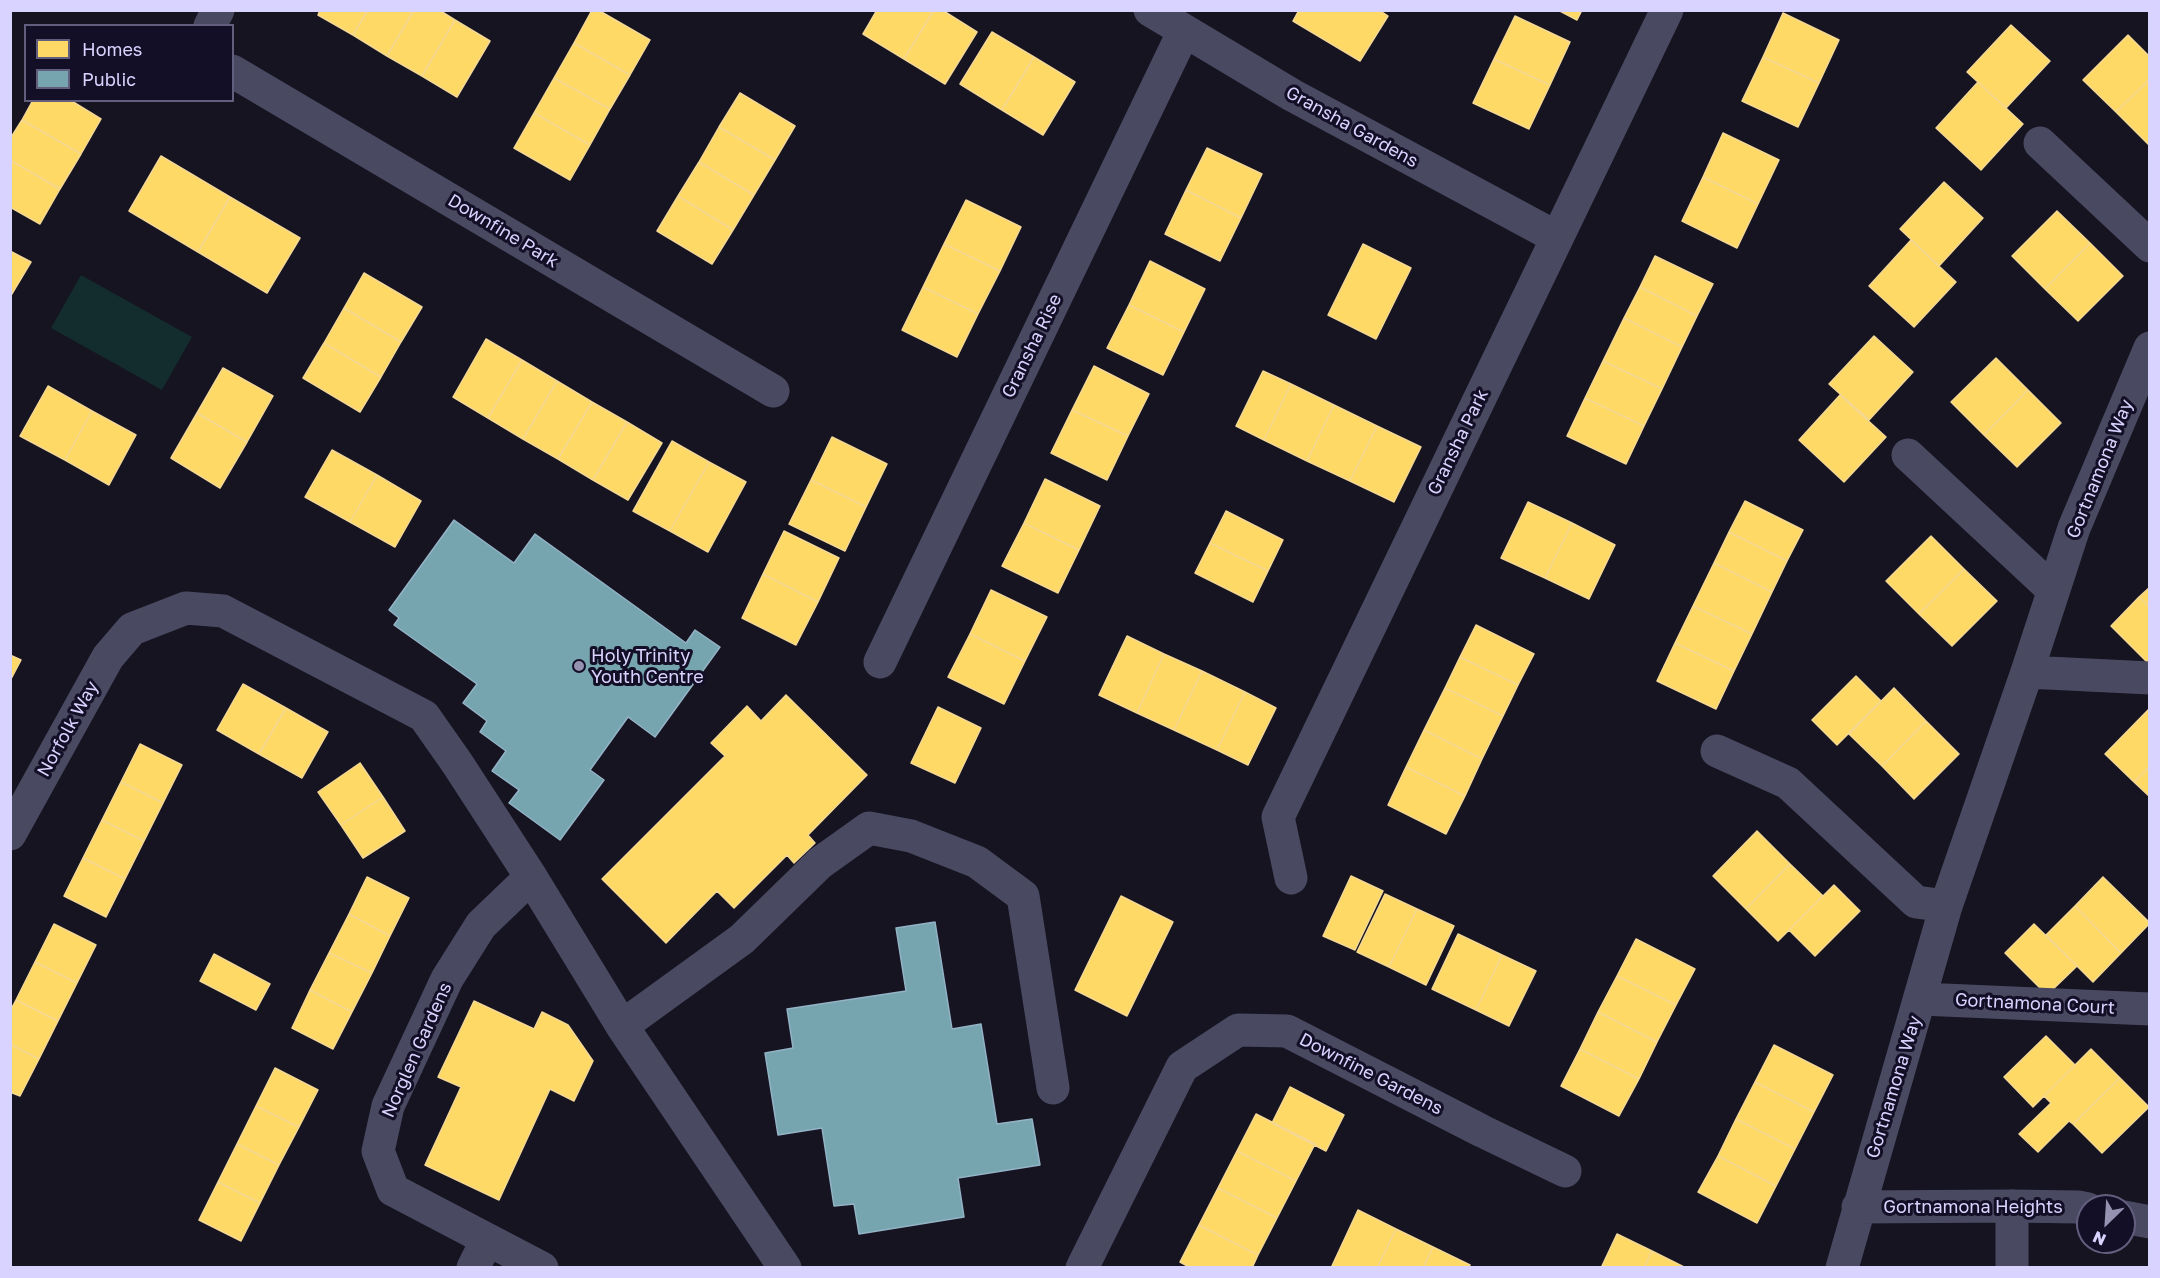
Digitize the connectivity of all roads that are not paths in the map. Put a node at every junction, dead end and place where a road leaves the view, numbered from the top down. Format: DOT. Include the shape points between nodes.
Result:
graph roads {
  1 [pos="218,10"];
  2 [pos="1150,10"];
  3 [pos="1667,10"];
  4 [pos="211,24"];
  5 [pos="1184,31"];
  6 [pos="234,72"];
  7 [pos="2040,143"];
  8 [pos="1556,237"];
  9 [pos="2150,246"];
  10 [pos="2150,348"];
  11 [pos="773,392"];
  12 [pos="1908,456"];
  13 [pos="2053,590"];
  14 [pos="880,662"];
  15 [pos="2027,672"];
  16 [pos="2150,678"];
  17 [pos="1717,751"];
  18 [pos="10,834"];
  19 [pos="531,877"];
  20 [pos="1291,878"];
  21 [pos="1946,906"];
  22 [pos="1921,999"];
  23 [pos="2150,1009"];
  24 [pos="622,1026"];
  25 [pos="1053,1088"];
  26 [pos="1565,1171"];
  27 [pos="2012,1206"];
  28 [pos="2076,1207"];
  29 [pos="1858,1208"];
  30 [pos="480,1254"];
  31 [pos="542,1268"];
  32 [pos="786,1268"];
  33 [pos="1082,1268"];
  34 [pos="1842,1268"];
  35 [pos="2012,1268"];
  1 -- 4 [label="street"];
  2 -- 5 [label="street, Gransha Gardens"];
  3 -- 8 [label="street, Gransha Park"];
  5 -- 8 [label="street, Gransha Gardens" via="1292,95"];
  5 -- 14 [label="street, Gransha Rise"];
  6 -- 11 [label="street, Downfine Park"];
  7 -- 9 [label="street"];
  8 -- 20 [label="street, Gransha Park" via="1278,817"];
  10 -- 13 [label="street, Gortnamona Way" via="2074,528"];
  12 -- 13 [label="street"];
  13 -- 15 [label="street, Gortnamona Way"];
  15 -- 16 [label="street"];
  15 -- 21 [label="street, Gortnamona Way"];
  17 -- 21 [label="street" via="1788,783 1916,902"];
  18 -- 19 [label="street, Norfolk Way" via="108,657 132,629 186,609 223,611 424,716"];
  19 -- 24 [label="street"];
  19 -- 30 [label="street, Norglen Gardens" via="481,925 447,979 388,1106 378,1151 393,1190"];
  21 -- 22 [label="street, Gortnamona Way"];
  22 -- 23 [label="street, Gortnamona Court"];
  22 -- 29 [label="street, Gortnamona Way"];
  24 -- 25 [label="street" via="742,939 820,863 869,828 911,836 977,862 1023,896"];
  24 -- 32 [label="street"];
  26 -- 33 [label="street, Downfine Gardens" via="1287,1031 1238,1030 1182,1067"];
  27 -- 28 [label="street, Gortnamona Heights"];
  27 -- 29 [label="street, Gortnamona Heights"];
  27 -- 35 [label="street"];
  29 -- 34 [label="street, Gortnamona Way"];
  30 -- 31 [label="street, Norglen Gardens"];
}
